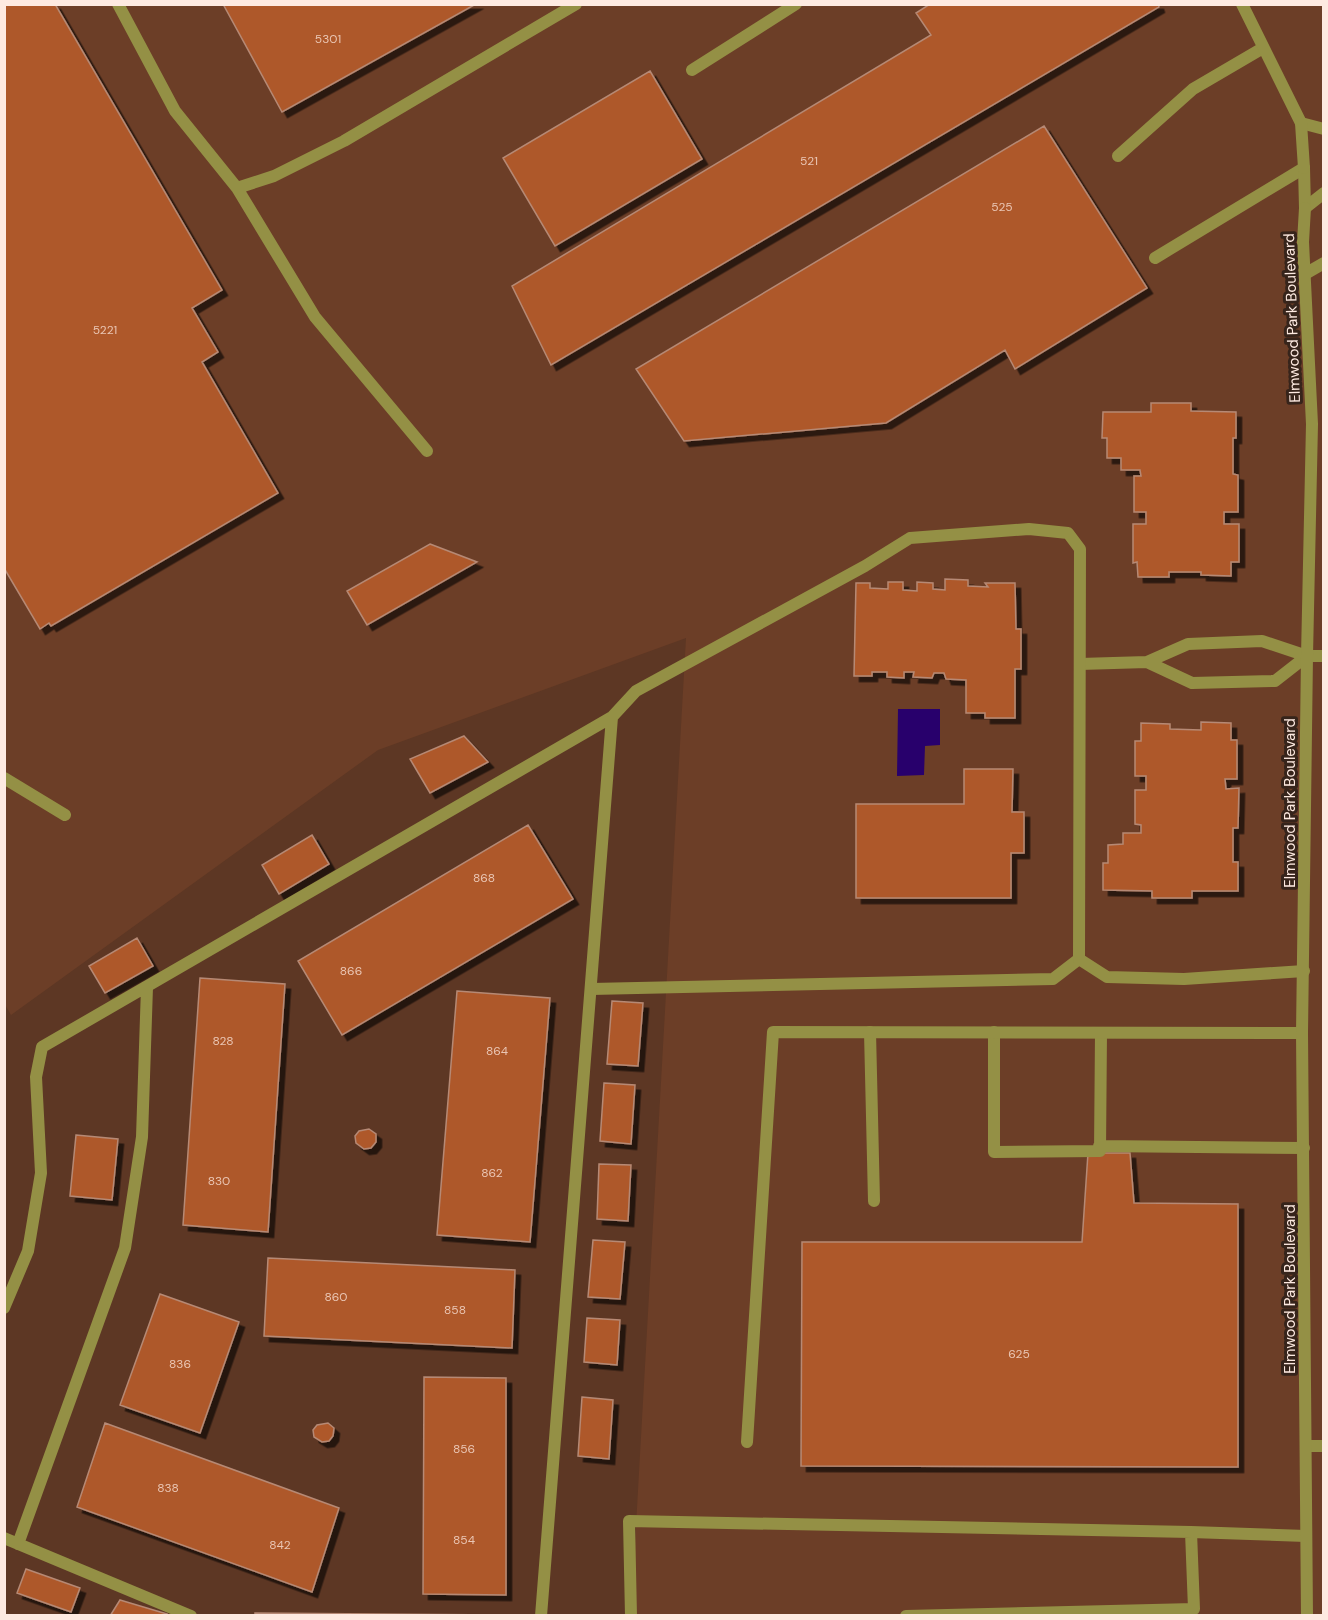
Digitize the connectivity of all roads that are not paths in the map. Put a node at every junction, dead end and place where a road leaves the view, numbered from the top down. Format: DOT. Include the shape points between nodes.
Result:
graph roads {
  1 [pos="118,4"];
  2 [pos="576,4"];
  3 [pos="796,4"];
  4 [pos="1242,4"];
  5 [pos="1263,48"];
  6 [pos="692,70"];
  7 [pos="1300,123"];
  8 [pos="1323,129"];
  9 [pos="1118,156"];
  10 [pos="1304,168"];
  11 [pos="237,188"];
  12 [pos="1323,193"];
  13 [pos="1305,208"];
  14 [pos="1155,258"];
  15 [pos="1323,263"];
  16 [pos="1305,274"];
  17 [pos="427,451"];
  18 [pos="1307,656"];
  19 [pos="1323,656"];
  20 [pos="1147,662"];
  21 [pos="1080,664"];
  22 [pos="612,717"];
  23 [pos="4,778"];
  24 [pos="65,815"];
  25 [pos="1078,959"];
  26 [pos="1304,971"];
  27 [pos="147,987"];
  28 [pos="591,989"];
  29 [pos="870,1032"];
  30 [pos="994,1032"];
  31 [pos="1101,1033"];
  32 [pos="1302,1033"];
  33 [pos="1099,1146"];
  34 [pos="1304,1148"];
  35 [pos="874,1201"];
  36 [pos="10,1281"];
  37 [pos="4,1308"];
  38 [pos="747,1442"];
  39 [pos="1306,1446"];
  40 [pos="1323,1446"];
  41 [pos="1191,1532"];
  42 [pos="1306,1536"];
  43 [pos="4,1538"];
  44 [pos="18,1544"];
  45 [pos="191,1616"];
  46 [pos="541,1616"];
  47 [pos="631,1616"];
  48 [pos="906,1616"];
  49 [pos="1307,1616"];
  1 -- 11 [label="street" via="175,111"];
  2 -- 11 [label="street" via="344,141 274,176"];
  3 -- 6 [label="street"];
  4 -- 5 [label="street, Elmwood Park Boulevard"];
  5 -- 7 [label="street, Elmwood Park Boulevard"];
  5 -- 9 [label="street" via="1193,89"];
  7 -- 8 [label="street"];
  7 -- 10 [label="street, Elmwood Park Boulevard"];
  10 -- 13 [label="street, Elmwood Park Boulevard"];
  10 -- 14 [label="street"];
  11 -- 17 [label="street" via="315,317"];
  12 -- 13 [label="street"];
  13 -- 16 [label="street, Elmwood Park Boulevard"];
  15 -- 16 [label="street"];
  16 -- 18 [label="street, Elmwood Park Boulevard" via="1312,424"];
  18 -- 19 [label="street"];
  18 -- 20 [label="street" via="1262,641 1188,644"];
  18 -- 20 [label="street" via="1275,681 1192,683"];
  18 -- 26 [label="street, Elmwood Park Boulevard"];
  20 -- 21 [label="street"];
  21 -- 22 [label="street" via="1080,549 1068,533 1029,529 910,538 636,691"];
  21 -- 25 [label="street"];
  22 -- 27 [label="street"];
  22 -- 28 [label="street"];
  23 -- 24 [label="street"];
  25 -- 26 [label="street" via="1107,977 1184,979"];
  25 -- 28 [label="street" via="1053,979"];
  26 -- 32 [label="street, Elmwood Park Boulevard"];
  27 -- 36 [label="street" via="42,1047 36,1077 42,1173 27,1251"];
  27 -- 44 [label="street" via="142,1137 125,1248"];
  28 -- 46 [label="street"];
  29 -- 30 [label="street"];
  29 -- 35 [label="street"];
  29 -- 38 [label="street" via="773,1032"];
  30 -- 31 [label="street"];
  30 -- 33 [label="street" via="994,1152 1100,1151"];
  31 -- 32 [label="street"];
  31 -- 33 [label="street"];
  32 -- 34 [label="street, Elmwood Park Boulevard"];
  33 -- 34 [label="street"];
  34 -- 39 [label="street, Elmwood Park Boulevard"];
  36 -- 37 [label="street"];
  39 -- 40 [label="street"];
  39 -- 42 [label="street, Elmwood Park Boulevard"];
  41 -- 42 [label="street"];
  41 -- 47 [label="street" via="629,1521"];
  41 -- 48 [label="street" via="1194,1609"];
  42 -- 49 [label="street, Elmwood Park Boulevard"];
  43 -- 44 [label="street"];
  44 -- 45 [label="street"];
}
